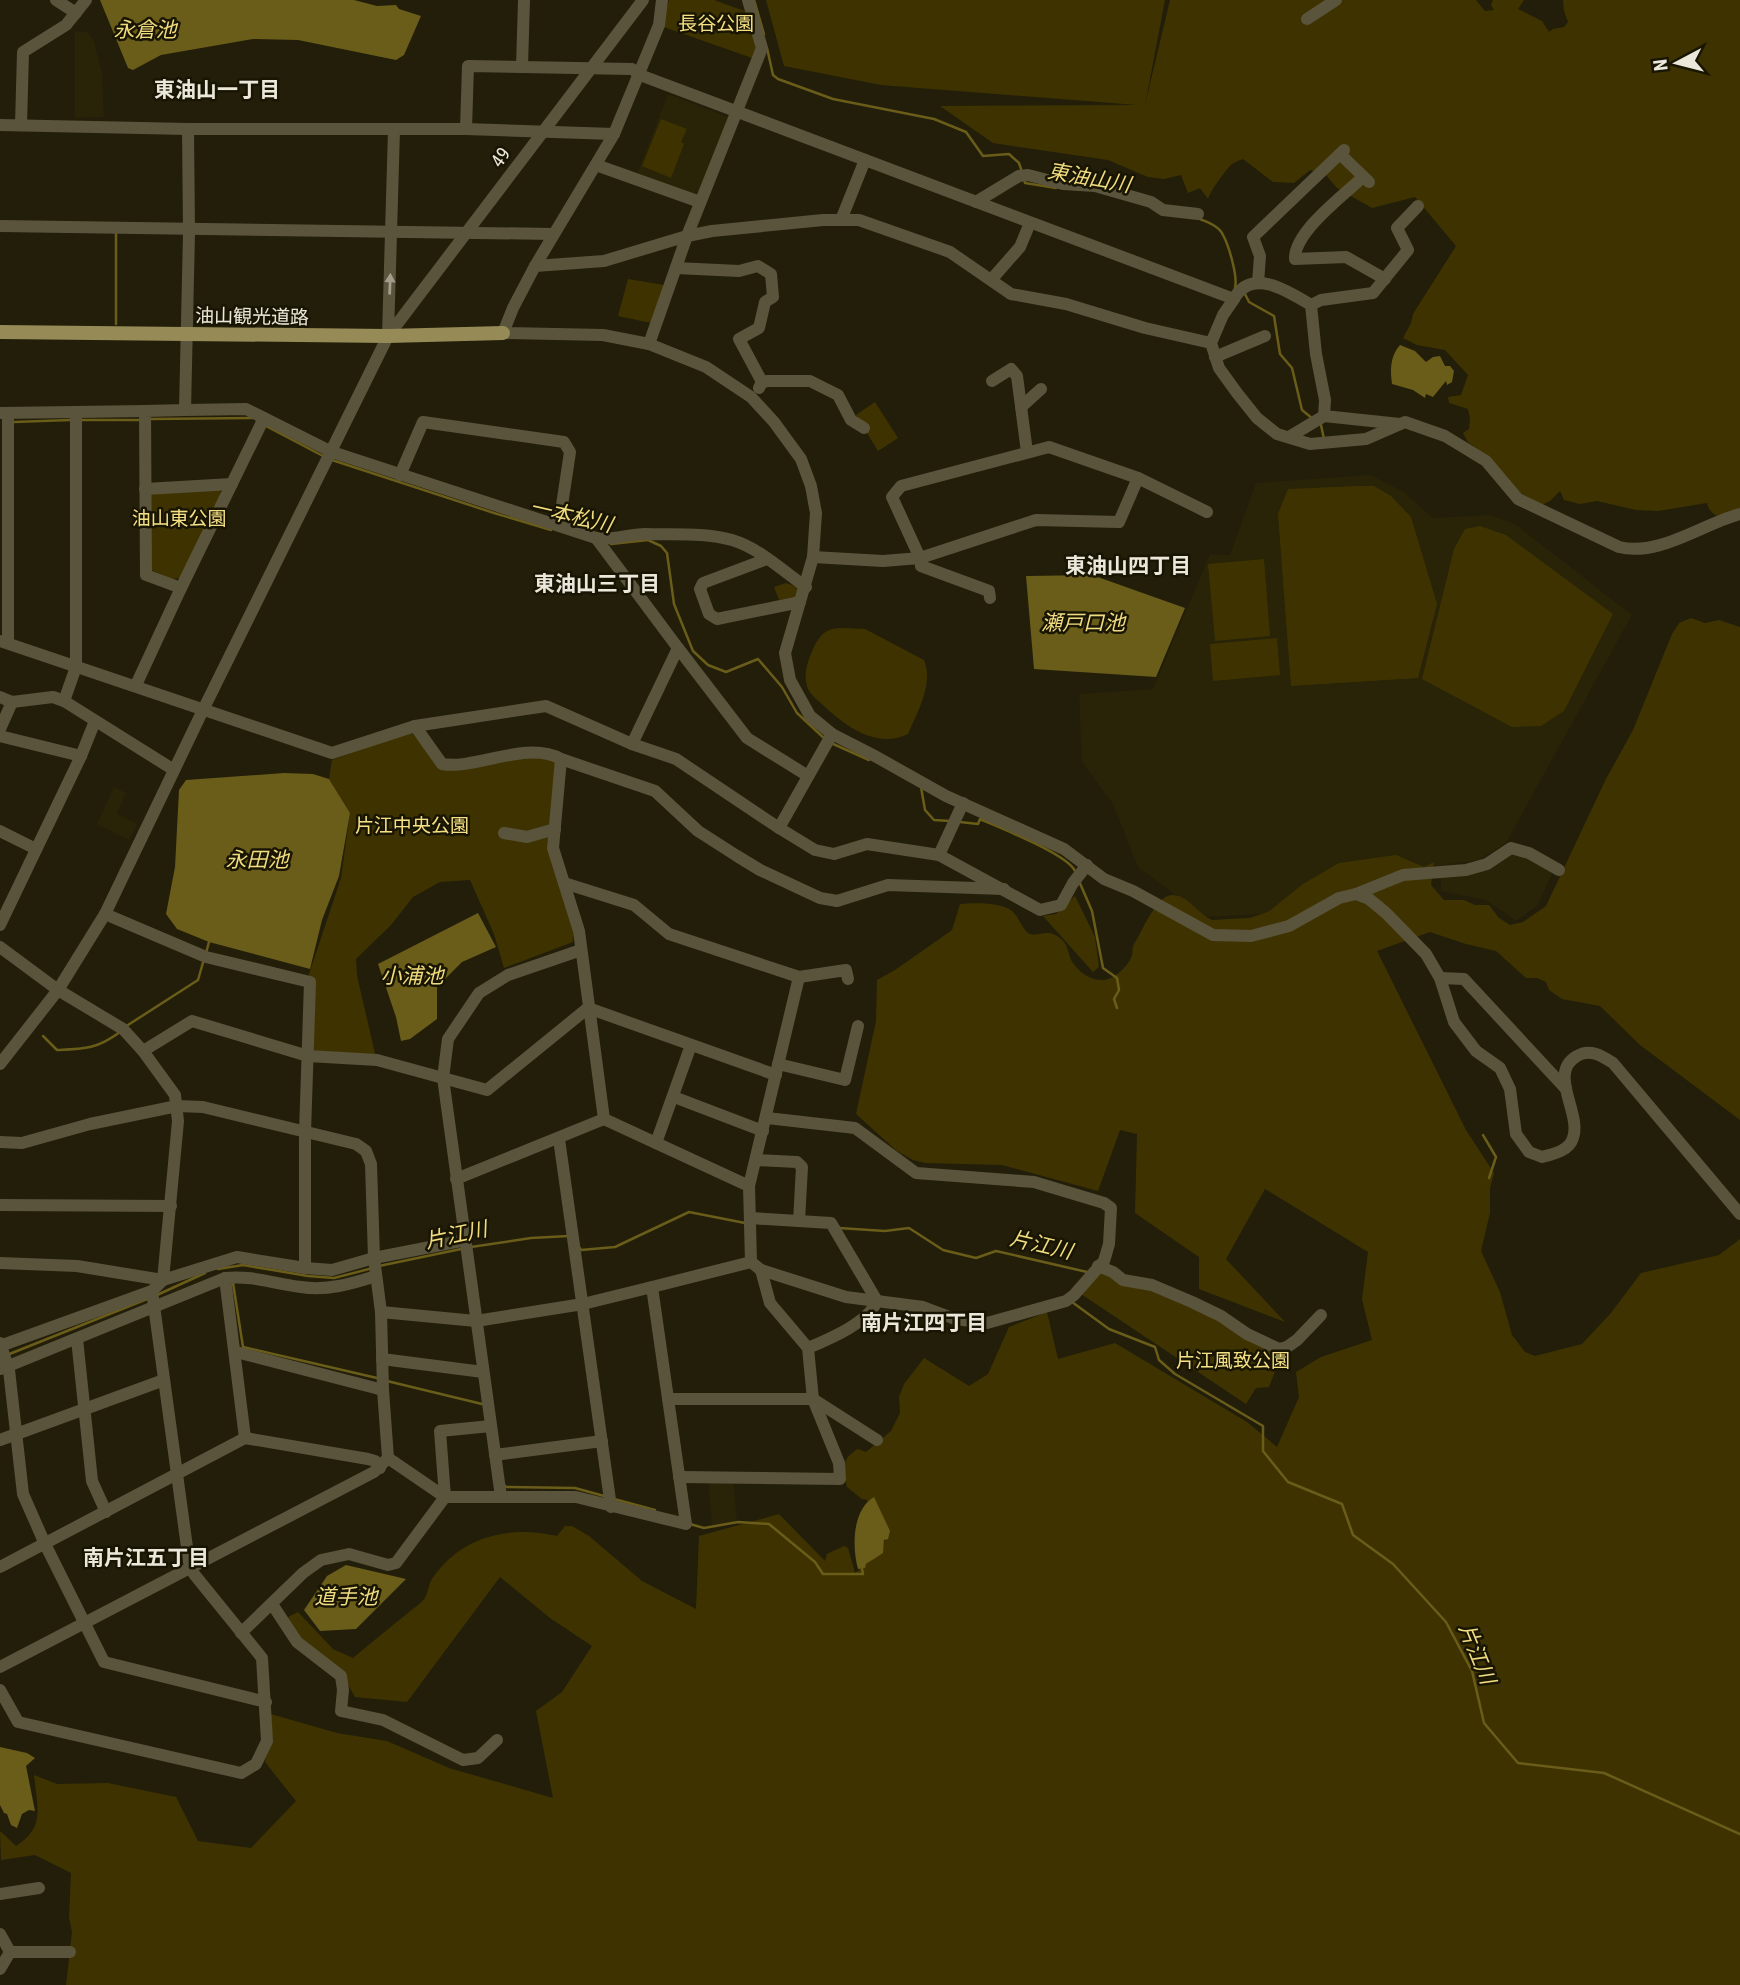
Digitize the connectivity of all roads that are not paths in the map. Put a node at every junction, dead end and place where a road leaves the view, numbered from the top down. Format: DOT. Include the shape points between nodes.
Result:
graph roads {
  1 [pos="55,0"];
  2 [pos="86,0"];
  3 [pos="524,0"];
  4 [pos="662,0"];
  5 [pos="748,0"];
  6 [pos="1336,0"];
  7 [pos="639,1"];
  8 [pos="76,13"];
  9 [pos="1307,19"];
  10 [pos="522,66"];
  11 [pos="591,67"];
  12 [pos="640,75"];
  13 [pos="737,111"];
  14 [pos="0,125"];
  15 [pos="21,125"];
  16 [pos="466,129"];
  17 [pos="188,130"];
  18 [pos="394,130"];
  19 [pos="544,130"];
  20 [pos="614,134"];
  21 [pos="865,160"];
  22 [pos="596,165"];
  23 [pos="700,202"];
  24 [pos="976,202"];
  25 [pos="1418,206"];
  26 [pos="1198,214"];
  27 [pos="841,220"];
  28 [pos="1030,223"];
  29 [pos="0,226"];
  30 [pos="189,229"];
  31 [pos="391,231"];
  32 [pos="469,232"];
  33 [pos="553,234"];
  34 [pos="687,236"];
  35 [pos="535,266"];
  36 [pos="676,268"];
  37 [pos="1385,279"];
  38 [pos="991,280"];
  39 [pos="1258,283"];
  40 [pos="1237,294"];
  41 [pos="1311,305"];
  42 [pos="0,332"];
  43 [pos="503,333"];
  44 [pos="187,334"];
  45 [pos="388,336"];
  46 [pos="1265,336"];
  47 [pos="1211,343"];
  48 [pos="649,344"];
  49 [pos="1215,357"];
  50 [pos="992,381"];
  51 [pos="762,382"];
  52 [pos="1041,389"];
  53 [pos="751,397"];
  54 [pos="1021,407"];
  55 [pos="185,410"];
  56 [pos="1322,416"];
  57 [pos="6,417"];
  58 [pos="76,417"];
  59 [pos="145,417"];
  60 [pos="262,422"];
  61 [pos="1400,424"];
  62 [pos="864,428"];
  63 [pos="1289,437"];
  64 [pos="1027,452"];
  65 [pos="329,457"];
  66 [pos="400,475"];
  67 [pos="1138,478"];
  68 [pos="232,484"];
  69 [pos="145,489"];
  70 [pos="1207,512"];
  71 [pos="1740,514"];
  72 [pos="559,524"];
  73 [pos="600,542"];
  74 [pos="813,557"];
  75 [pos="920,558"];
  76 [pos="767,559"];
  77 [pos="806,587"];
  78 [pos="181,589"];
  79 [pos="990,598"];
  80 [pos="800,602"];
  81 [pos="4,642"];
  82 [pos="678,648"];
  83 [pos="76,667"];
  84 [pos="136,685"];
  85 [pos="6,700"];
  86 [pos="64,701"];
  87 [pos="203,710"];
  88 [pos="96,721"];
  89 [pos="415,726"];
  90 [pos="0,729"];
  91 [pos="0,736"];
  92 [pos="829,739"];
  93 [pos="632,744"];
  94 [pos="81,756"];
  95 [pos="561,759"];
  96 [pos="174,770"];
  97 [pos="808,776"];
  98 [pos="960,809"];
  99 [pos="779,828"];
  100 [pos="555,829"];
  101 [pos="0,831"];
  102 [pos="504,833"];
  103 [pos="36,849"];
  104 [pos="939,855"];
  105 [pos="1085,868"];
  106 [pos="1559,870"];
  107 [pos="564,883"];
  108 [pos="1004,889"];
  109 [pos="1356,894"];
  110 [pos="105,914"];
  111 [pos="0,925"];
  112 [pos="0,947"];
  113 [pos="581,950"];
  114 [pos="799,977"];
  115 [pos="1440,978"];
  116 [pos="848,979"];
  117 [pos="58,990"];
  118 [pos="588,1008"];
  119 [pos="854,1030"];
  120 [pos="691,1045"];
  121 [pos="143,1051"];
  122 [pos="308,1056"];
  123 [pos="0,1064"];
  124 [pos="777,1069"];
  125 [pos="443,1078"];
  126 [pos="1567,1090"];
  127 [pos="674,1097"];
  128 [pos="177,1106"];
  129 [pos="604,1119"];
  130 [pos="765,1125"];
  131 [pos="305,1133"];
  132 [pos="559,1139"];
  133 [pos="0,1142"];
  134 [pos="656,1143"];
  135 [pos="756,1160"];
  136 [pos="456,1179"];
  137 [pos="750,1186"];
  138 [pos="0,1205"];
  139 [pos="171,1206"];
  140 [pos="1740,1214"];
  141 [pos="750,1218"];
  142 [pos="799,1221"];
  143 [pos="466,1240"];
  144 [pos="374,1258"];
  145 [pos="0,1263"];
  146 [pos="756,1266"];
  147 [pos="1098,1266"];
  148 [pos="305,1268"];
  149 [pos="375,1275"];
  150 [pos="230,1278"];
  151 [pos="163,1280"];
  152 [pos="652,1287"];
  153 [pos="152,1291"];
  154 [pos="877,1301"];
  155 [pos="583,1304"];
  156 [pos="153,1307"];
  157 [pos="381,1312"];
  158 [pos="1321,1315"];
  159 [pos="476,1321"];
  160 [pos="77,1339"];
  161 [pos="0,1345"];
  162 [pos="808,1349"];
  163 [pos="236,1352"];
  164 [pos="382,1359"];
  165 [pos="4,1368"];
  166 [pos="483,1373"];
  167 [pos="164,1380"];
  168 [pos="382,1383"];
  169 [pos="668,1399"];
  170 [pos="813,1399"];
  171 [pos="85,1409"];
  172 [pos="491,1426"];
  173 [pos="16,1434"];
  174 [pos="245,1438"];
  175 [pos="0,1440"];
  176 [pos="877,1440"];
  177 [pos="602,1441"];
  178 [pos="499,1455"];
  179 [pos="384,1463"];
  180 [pos="177,1475"];
  181 [pos="679,1477"];
  182 [pos="445,1497"];
  183 [pos="501,1497"];
  184 [pos="610,1501"];
  185 [pos="106,1512"];
  186 [pos="45,1544"];
  187 [pos="0,1567"];
  188 [pos="192,1567"];
  189 [pos="272,1604"];
  190 [pos="85,1622"];
  191 [pos="241,1633"];
  192 [pos="0,1667"];
  193 [pos="0,1690"];
  194 [pos="266,1702"];
  195 [pos="497,1740"];
  196 [pos="39,1888"];
  197 [pos="0,1894"];
  198 [pos="0,1934"];
  199 [pos="10,1952"];
  200 [pos="70,1952"];
  201 [pos="0,1969"];
  1 -- 8 [label="street"];
  2 -- 8 [label="street"];
  3 -- 10 [label="street"];
  4 -- 12 [label="street" via="659,25"];
  5 -- 13 [label="street" via="762,48"];
  6 -- 9 [label="street"];
  7 -- 11 [label="street, 49 / 49"];
  8 -- 15 [label="street" via="66,25 23,52"];
  10 -- 11 [label="street"];
  10 -- 16 [label="street" via="468,66"];
  11 -- 12 [label="street" via="632,69"];
  11 -- 19 [label="street, 49 / 49"];
  12 -- 13 [label="street"];
  12 -- 20 [label="street"];
  13 -- 21 [label="street"];
  13 -- 23 [label="street"];
  14 -- 15 [label="street"];
  15 -- 17 [label="street"];
  16 -- 18 [label="street"];
  16 -- 19 [label="street"];
  17 -- 18 [label="street"];
  17 -- 30 [label="street"];
  18 -- 31 [label="street"];
  19 -- 20 [label="street"];
  19 -- 32 [label="street, 49 / 49"];
  20 -- 22 [label="street"];
  21 -- 24 [label="street"];
  21 -- 27 [label="street"];
  22 -- 23 [label="street"];
  22 -- 33 [label="street"];
  23 -- 34 [label="street"];
  24 -- 26 [label="street" via="1023,176 1095,186 1151,202 1163,210"];
  24 -- 28 [label="street"];
  25 -- 37 [label="street" via="1397,228 1408,250"];
  27 -- 34 [label="street"];
  27 -- 38 [label="street" via="859,220 950,252"];
  28 -- 38 [label="street" via="1020,247"];
  28 -- 40 [label="street"];
  29 -- 30 [label="street"];
  30 -- 31 [label="street"];
  30 -- 44 [label="street"];
  31 -- 32 [label="street"];
  45 -- 31 [label="street, one-way"];
  32 -- 33 [label="street"];
  32 -- 45 [label="street, 49 / 49"];
  33 -- 35 [label="street"];
  34 -- 35 [label="street" via="604,261"];
  34 -- 36 [label="street"];
  35 -- 43 [label="street"];
  36 -- 48 [label="street"];
  36 -- 51 [label="street" via="739,271 758,266 771,274 773,296 765,302 759,328 739,339"];
  37 -- 39 [label="street" via="1346,257 1295,259 1301,236 1366,179 1341,152 1253,237 1260,256"];
  37 -- 41 [label="street" via="1373,293"];
  38 -- 47 [label="street" via="1011,294"];
  39 -- 40 [label="street"];
  39 -- 41 [label="street" via="1284,289"];
  40 -- 47 [label="street"];
  41 -- 56 [label="street" via="1325,400"];
  42 -- 44 [label="main road, 油山観光道路"];
  43 -- 45 [label="main road, 油山観光道路"];
  43 -- 48 [label="street" via="603,335"];
  44 -- 45 [label="main road, 油山観光道路"];
  44 -- 55 [label="street"];
  45 -- 65 [label="street"];
  46 -- 49 [label="street"];
  47 -- 49 [label="street"];
  48 -- 53 [label="street" via="706,367"];
  49 -- 63 [label="street" via="1257,418 1277,434"];
  50 -- 54 [label="street" via="1011,369 1017,376"];
  51 -- 53 [label="street"];
  51 -- 62 [label="street" via="810,381 838,396 851,420"];
  52 -- 54 [label="street"];
  53 -- 74 [label="street" via="801,459 816,513"];
  54 -- 64 [label="street"];
  55 -- 59 [label="street"];
  55 -- 60 [label="street" via="246,409"];
  56 -- 61 [label="street"];
  56 -- 63 [label="street"];
  57 -- 58 [label="street"];
  57 -- 81 [label="street"];
  58 -- 59 [label="street"];
  58 -- 83 [label="street"];
  59 -- 69 [label="street"];
  60 -- 65 [label="street"];
  60 -- 68 [label="street"];
  61 -- 63 [label="street" via="1367,439 1310,444"];
  61 -- 71 [label="street" via="1445,436 1486,461 1518,499 1630,550 1645,549"];
  64 -- 67 [label="street" via="1049,447"];
  64 -- 75 [label="street" via="901,486 892,497"];
  65 -- 66 [label="street"];
  65 -- 87 [label="street"];
  66 -- 72 [label="street"];
  66 -- 72 [label="street" via="423,422 564,442 570,452"];
  67 -- 70 [label="street"];
  67 -- 75 [label="street" via="1119,522 1036,520"];
  68 -- 69 [label="street"];
  68 -- 78 [label="street"];
  69 -- 78 [label="street" via="146,575"];
  72 -- 73 [label="street"];
  73 -- 76 [label="street" via="638,534 695,535 732,540"];
  73 -- 82 [label="street"];
  74 -- 75 [label="street"];
  74 -- 77 [label="street"];
  75 -- 79 [label="street" via="921,566 989,591"];
  76 -- 77 [label="street"];
  76 -- 80 [label="street" via="704,583 700,589 709,614 717,619"];
  77 -- 80 [label="street"];
  78 -- 84 [label="street"];
  80 -- 92 [label="street" via="785,653 790,680"];
  81 -- 83 [label="street"];
  82 -- 93 [label="street"];
  82 -- 97 [label="street" via="747,738"];
  83 -- 84 [label="street"];
  83 -- 86 [label="street"];
  84 -- 87 [label="street"];
  85 -- 86 [label="street" via="52,696"];
  85 -- 90 [label="street"];
  86 -- 88 [label="street"];
  87 -- 89 [label="street" via="332,753"];
  87 -- 96 [label="street"];
  88 -- 94 [label="street"];
  88 -- 96 [label="street"];
  89 -- 93 [label="street" via="546,706"];
  89 -- 95 [label="street" via="442,764 529,753"];
  91 -- 94 [label="street"];
  92 -- 97 [label="street"];
  92 -- 98 [label="street"];
  93 -- 99 [label="street" via="676,759"];
  94 -- 103 [label="street"];
  95 -- 100 [label="street"];
  95 -- 108 [label="street" via="654,791 698,831 760,870 820,898 837,901 888,885"];
  96 -- 110 [label="street"];
  97 -- 99 [label="street"];
  98 -- 104 [label="street"];
  98 -- 105 [label="street" via="1055,844"];
  99 -- 104 [label="street" via="815,850 834,854 867,844"];
  100 -- 102 [label="street" via="527,837"];
  100 -- 107 [label="street" via="554,848"];
  101 -- 103 [label="street"];
  103 -- 111 [label="street"];
  104 -- 108 [label="street"];
  105 -- 108 [label="street" via="1061,905 1040,911"];
  105 -- 109 [label="street" via="1213,935 1251,936 1289,926 1339,898"];
  106 -- 109 [label="street" via="1511,848 1487,864 1403,875"];
  107 -- 113 [label="street"];
  107 -- 114 [label="street" via="634,905 669,934"];
  109 -- 115 [label="street" via="1386,913 1426,954"];
  110 -- 117 [label="street"];
  110 -- 122 [label="street" via="206,957 310,982"];
  112 -- 117 [label="street"];
  113 -- 118 [label="street"];
  113 -- 125 [label="street" via="508,975 480,993 448,1039"];
  114 -- 116 [label="street" via="846,970"];
  114 -- 124 [label="street"];
  115 -- 126 [label="street" via="1464,979"];
  115 -- 126 [label="street" via="1454,1022 1476,1051 1500,1068 1510,1089 1516,1134 1529,1152 1542,1157 1573,1141 1573,1111"];
  117 -- 121 [label="street" via="123,1029"];
  117 -- 123 [label="street"];
  118 -- 120 [label="street"];
  118 -- 125 [label="street" via="487,1090"];
  118 -- 129 [label="street"];
  119 -- 124 [label="street" via="845,1080"];
  120 -- 124 [label="street"];
  120 -- 127 [label="street"];
  121 -- 122 [label="street" via="192,1021"];
  121 -- 128 [label="street" via="175,1095"];
  122 -- 125 [label="street" via="377,1060"];
  122 -- 131 [label="street"];
  124 -- 130 [label="street"];
  125 -- 136 [label="street"];
  126 -- 140 [label="street" via="1567,1065 1578,1055 1595,1052 1613,1063"];
  127 -- 130 [label="street"];
  127 -- 134 [label="street"];
  128 -- 131 [label="street" via="203,1107"];
  128 -- 133 [label="street" via="22,1143"];
  128 -- 139 [label="street"];
  129 -- 132 [label="street"];
  129 -- 134 [label="street"];
  130 -- 135 [label="street"];
  130 -- 147 [label="street" via="855,1129 915,1173 1034,1182 1104,1203 1111,1208 1109,1244"];
  131 -- 144 [label="street" via="356,1144 366,1151 371,1164"];
  131 -- 148 [label="street"];
  132 -- 136 [label="street"];
  132 -- 155 [label="street"];
  134 -- 137 [label="street"];
  135 -- 137 [label="street"];
  135 -- 142 [label="street" via="797,1161 802,1167"];
  136 -- 143 [label="street"];
  137 -- 141 [label="street"];
  138 -- 139 [label="street"];
  139 -- 151 [label="street"];
  141 -- 142 [label="street"];
  141 -- 146 [label="street"];
  142 -- 154 [label="street" via="831,1223"];
  143 -- 144 [label="street"];
  143 -- 159 [label="street"];
  144 -- 148 [label="street" via="332,1270"];
  144 -- 149 [label="street"];
  145 -- 151 [label="street" via="77,1266"];
  146 -- 152 [label="street"];
  146 -- 154 [label="street" via="846,1297"];
  146 -- 162 [label="street" via="770,1303"];
  147 -- 154 [label="street" via="1066,1301 987,1324 923,1307"];
  147 -- 158 [label="street" via="1123,1280 1152,1285 1192,1302 1279,1349 1297,1340"];
  148 -- 151 [label="street" via="237,1257"];
  149 -- 150 [label="street" via="326,1289"];
  149 -- 157 [label="street"];
  150 -- 156 [label="street"];
  150 -- 163 [label="street"];
  151 -- 153 [label="street"];
  152 -- 155 [label="street"];
  152 -- 169 [label="street"];
  153 -- 156 [label="street"];
  153 -- 161 [label="street"];
  154 -- 162 [label="street" via="846,1330"];
  155 -- 159 [label="street"];
  155 -- 177 [label="street"];
  156 -- 160 [label="street"];
  156 -- 167 [label="street"];
  157 -- 159 [label="street"];
  157 -- 164 [label="street"];
  159 -- 166 [label="street"];
  160 -- 165 [label="street"];
  160 -- 171 [label="street"];
  161 -- 165 [label="street"];
  162 -- 170 [label="street"];
  163 -- 168 [label="street"];
  163 -- 174 [label="street"];
  164 -- 166 [label="street"];
  164 -- 168 [label="street"];
  165 -- 173 [label="street"];
  166 -- 172 [label="street"];
  167 -- 171 [label="street"];
  167 -- 180 [label="street"];
  168 -- 179 [label="street"];
  169 -- 170 [label="street"];
  169 -- 181 [label="street"];
  170 -- 176 [label="street"];
  170 -- 181 [label="street" via="839,1463 840,1479"];
  171 -- 173 [label="street"];
  171 -- 185 [label="street" via="92,1481"];
  172 -- 178 [label="street"];
  172 -- 182 [label="street" via="440,1431"];
  173 -- 175 [label="street"];
  173 -- 186 [label="street" via="23,1494"];
  174 -- 179 [label="street"];
  174 -- 180 [label="street"];
  177 -- 178 [label="street"];
  177 -- 184 [label="street"];
  178 -- 183 [label="street"];
  179 -- 182 [label="street"];
  179 -- 188 [label="street"];
  180 -- 185 [label="street"];
  180 -- 188 [label="street"];
  181 -- 184 [label="street" via="685,1520"];
  182 -- 183 [label="street"];
  182 -- 189 [label="street" via="396,1563 349,1554 321,1560"];
  183 -- 184 [label="street"];
  185 -- 186 [label="street"];
  186 -- 187 [label="street"];
  186 -- 190 [label="street"];
  188 -- 190 [label="street"];
  188 -- 191 [label="street"];
  189 -- 191 [label="street"];
  189 -- 195 [label="street" via="297,1642 341,1676 341,1710 383,1720 463,1760 478,1758"];
  190 -- 192 [label="street"];
  190 -- 194 [label="street" via="104,1662"];
  191 -- 194 [label="street" via="262,1658"];
  193 -- 194 [label="street" via="18,1722 241,1773 256,1764 267,1741"];
  196 -- 197 [label="street"];
  198 -- 199 [label="street"];
  199 -- 200 [label="street"];
  199 -- 201 [label="street"];
}
